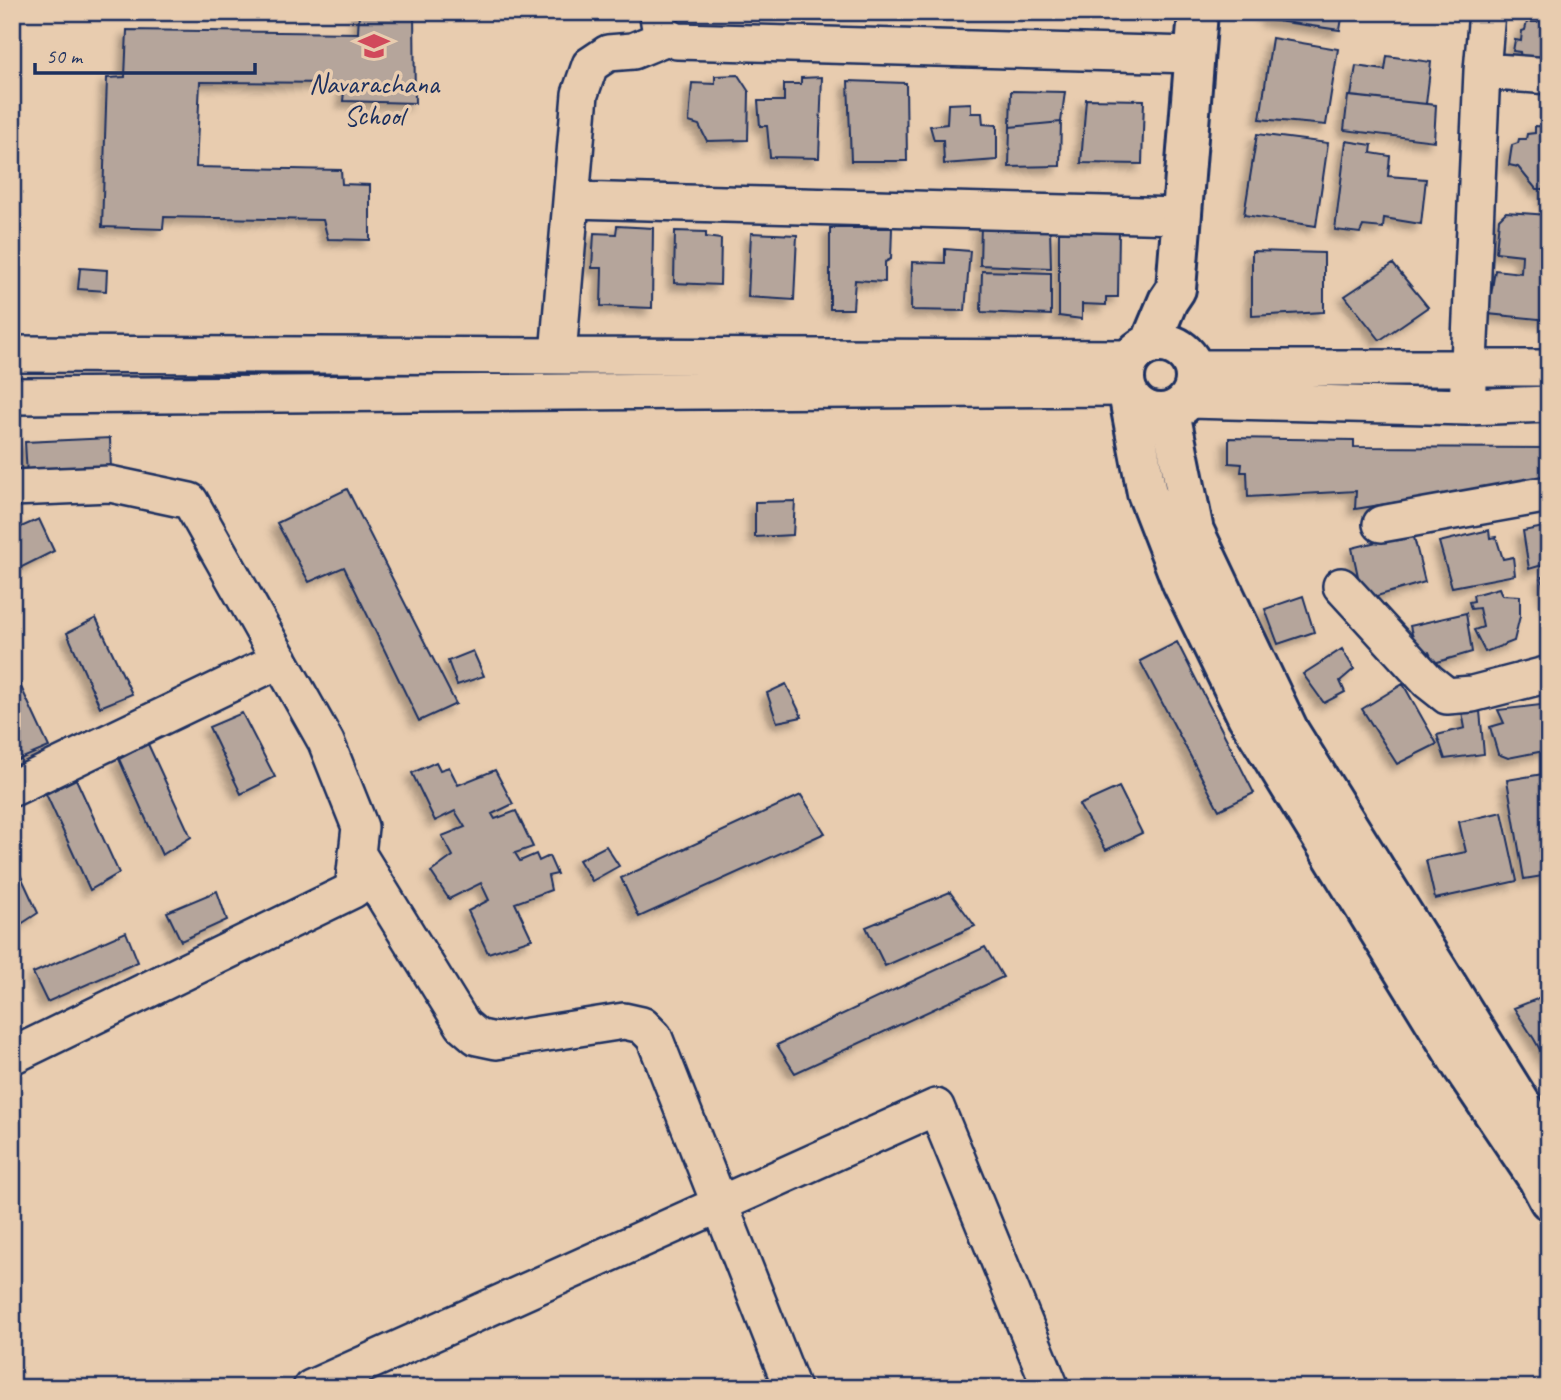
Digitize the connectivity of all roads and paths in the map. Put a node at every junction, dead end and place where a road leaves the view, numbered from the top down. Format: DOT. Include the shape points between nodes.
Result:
graph roads {
  1 [pos="1198,12"];
  2 [pos="1487,12"];
  3 [pos="663,25"];
  4 [pos="1194,55"];
  5 [pos="1482,71"];
  6 [pos="1549,76"];
  7 [pos="572,200"];
  8 [pos="1180,216"];
  9 [pos="1176,289"];
  10 [pos="12,354"];
  11 [pos="377,355"];
  12 [pos="558,355"];
  13 [pos="1470,368"];
  14 [pos="1549,368"];
  15 [pos="1134,371"];
  16 [pos="1186,385"];
  17 [pos="377,394"];
  18 [pos="12,396"];
  19 [pos="1549,404"];
  20 [pos="1467,407"];
  21 [pos="12,488"];
  22 [pos="1549,494"];
  23 [pos="1381,524"];
  24 [pos="1341,586"];
  25 [pos="280,660"];
  26 [pos="1549,674"];
  27 [pos="13,788"];
  28 [pos="357,853"];
  29 [pos="1366,883"];
  30 [pos="12,1056"];
  31 [pos="1549,1149"];
  32 [pos="1549,1200"];
  33 [pos="720,1204"];
  34 [pos="311,1388"];
  35 [pos="792,1388"];
  36 [pos="1051,1388"];
  1 -- 4 [label="main road"];
  2 -- 5 [label="street"];
  3 -- 4 [label="street" via="677,41"];
  3 -- 7 [label="street" via="633,51 608,53 590,65 580,94"];
  4 -- 8 [label="main road"];
  5 -- 6 [label="street"];
  5 -- 13 [label="street"];
  7 -- 8 [label="street"];
  7 -- 12 [label="street"];
  8 -- 9 [label="main road"];
  9 -- 15 [label="main road"];
  9 -- 16 [label="main road" via="1185,307"];
  10 -- 11 [label="street"];
  11 -- 12 [label="street"];
  11 -- 17 [label="street"];
  12 -- 15 [label="street"];
  13 -- 14 [label="street"];
  13 -- 16 [label="street"];
  13 -- 20 [label="street"];
  15 -- 16 [label="main road" via="1136,403 1157,413"];
  15 -- 16 [label="main road" via="1162,342 1183,350"];
  15 -- 17 [label="street"];
  15 -- 29 [label="main road" via="1147,493 1182,583 1247,716"];
  16 -- 20 [label="street"];
  16 -- 29 [label="main road" via="1189,515 1199,545"];
  17 -- 18 [label="street"];
  19 -- 20 [label="street"];
  21 -- 25 [label="street" via="110,484 190,501"];
  22 -- 23 [label="street"];
  24 -- 26 [label="street" via="1427,681 1447,696"];
  25 -- 27 [label="street"];
  25 -- 28 [label="street" via="326,742 360,827"];
  28 -- 30 [label="street" via="353,890"];
  28 -- 33 [label="street" via="463,1026 477,1037 496,1041 624,1021 642,1026 654,1037"];
  29 -- 31 [label="main road"];
  29 -- 32 [label="main road" via="1462,1066"];
  33 -- 34 [label="street"];
  33 -- 35 [label="street"];
  33 -- 36 [label="street" via="936,1107"];
}
